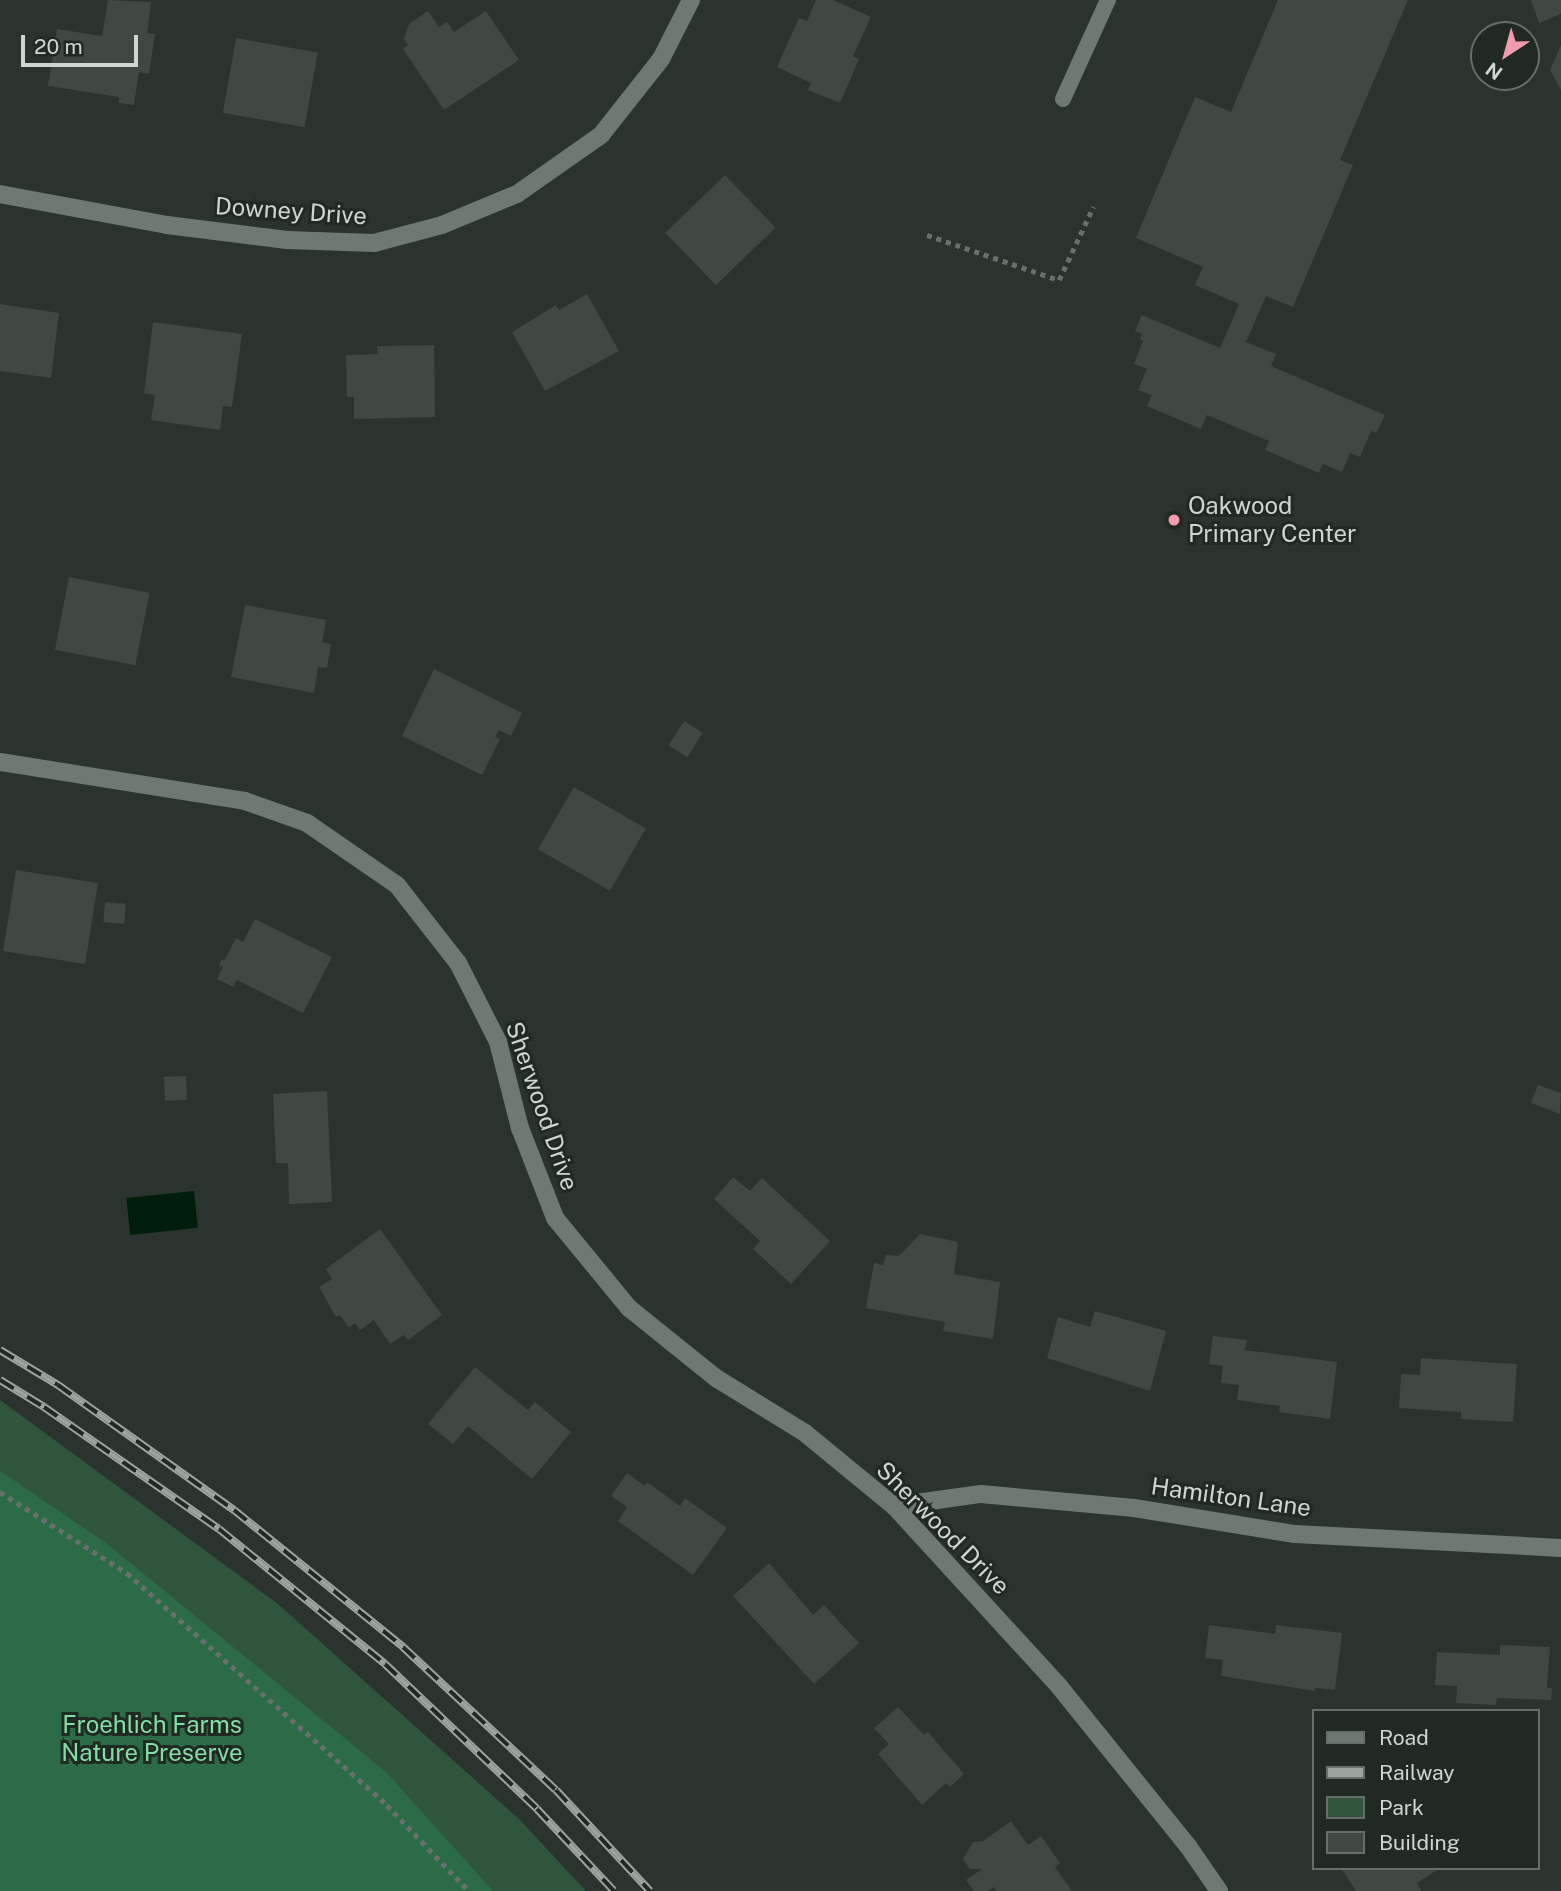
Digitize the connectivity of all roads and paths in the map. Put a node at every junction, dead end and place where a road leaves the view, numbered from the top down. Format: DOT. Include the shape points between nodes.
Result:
graph roads {
  1 [pos="691,0"];
  2 [pos="1108,0"];
  3 [pos="1063,99"];
  4 [pos="0,194"];
  5 [pos="1093,208"];
  6 [pos="927,235"];
  7 [pos="0,762"];
  8 [pos="0,1492"];
  9 [pos="894,1506"];
  10 [pos="1561,1548"];
  11 [pos="469,1891"];
  12 [pos="1220,1891"];
  1 -- 4 [label="street, Downey Drive" via="661,59 601,135 517,194 442,225 374,243 287,240 167,225"];
  2 -- 3 [label="lane"];
  5 -- 6 [label="path" via="1059,280"];
  7 -- 9 [label="street, Sherwood Drive" via="245,801 307,823 397,885 458,962 498,1042 520,1128 555,1218 629,1308 716,1378 805,1433"];
  8 -- 11 [label="path" via="127,1573 387,1805"];
  9 -- 10 [label="street, Hamilton Lane" via="981,1494 1134,1508 1296,1534"];
  9 -- 12 [label="street, Sherwood Drive" via="1058,1685"];
}
